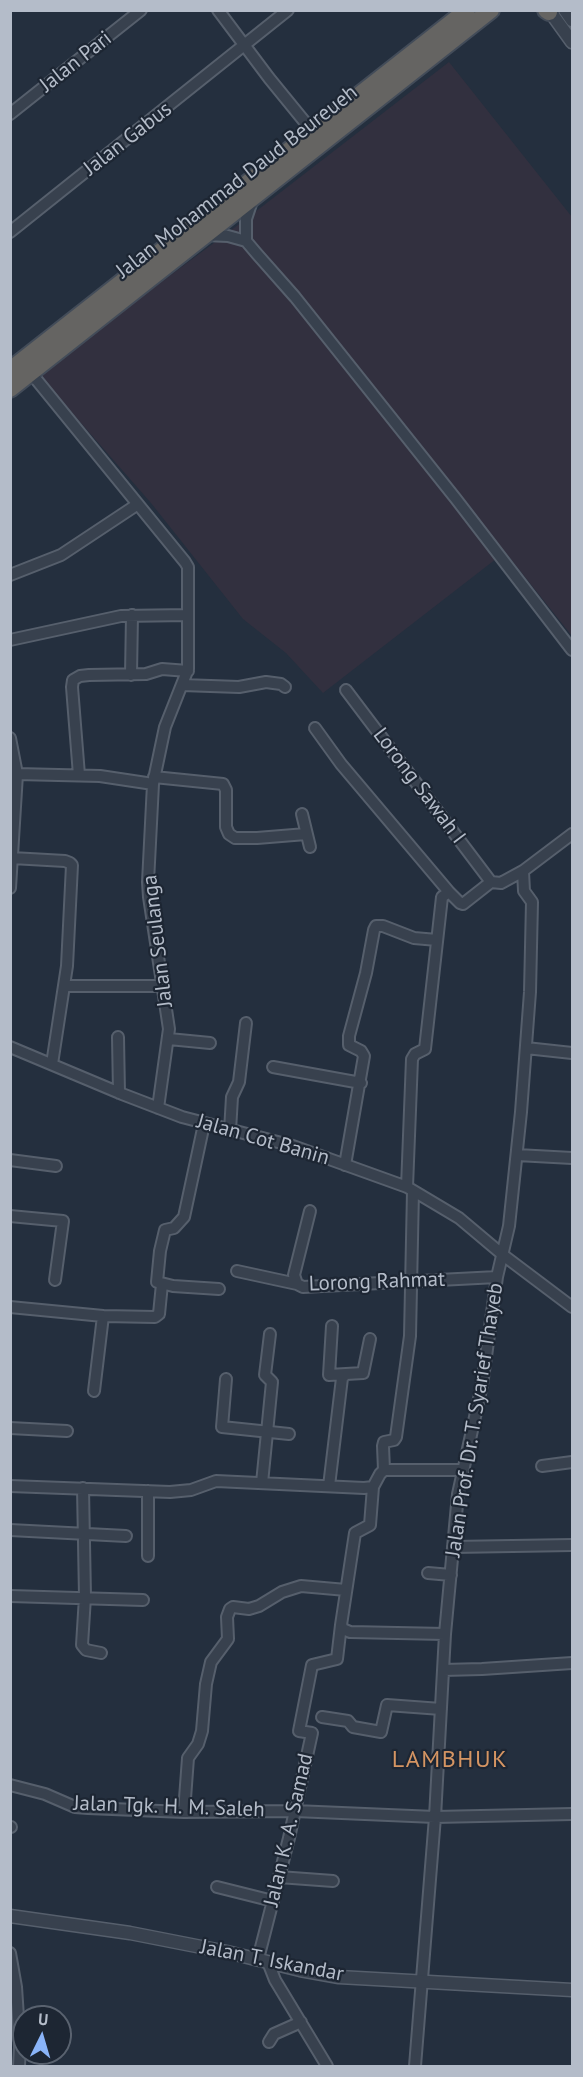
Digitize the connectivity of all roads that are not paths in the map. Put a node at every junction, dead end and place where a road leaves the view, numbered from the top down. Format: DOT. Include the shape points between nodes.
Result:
graph roads {
  1 [pos="141,10"];
  2 [pos="218,10"];
  3 [pos="288,10"];
  4 [pos="467,10"];
  5 [pos="491,10"];
  6 [pos="552,11"];
  7 [pos="573,20"];
  8 [pos="573,42"];
  9 [pos="245,46"];
  10 [pos="354,109"];
  11 [pos="10,114"];
  12 [pos="313,132"];
  13 [pos="253,197"];
  14 [pos="10,232"];
  15 [pos="205,235"];
  16 [pos="246,242"];
  17 [pos="153,268"];
  18 [pos="10,370"];
  19 [pos="31,373"];
  20 [pos="10,389"];
  21 [pos="138,504"];
  22 [pos="10,575"];
  23 [pos="132,615"];
  24 [pos="188,615"];
  25 [pos="10,640"];
  26 [pos="573,650"];
  27 [pos="188,670"];
  28 [pos="131,675"];
  29 [pos="182,685"];
  30 [pos="285,687"];
  31 [pos="346,690"];
  32 [pos="315,728"];
  33 [pos="10,738"];
  34 [pos="16,774"];
  35 [pos="79,775"];
  36 [pos="154,781"];
  37 [pos="302,814"];
  38 [pos="306,834"];
  39 [pos="573,834"];
  40 [pos="310,847"];
  41 [pos="12,858"];
  42 [pos="524,871"];
  43 [pos="491,882"];
  44 [pos="10,888"];
  45 [pos="449,892"];
  46 [pos="437,940"];
  47 [pos="64,986"];
  48 [pos="162,986"];
  49 [pos="246,1023"];
  50 [pos="118,1037"];
  51 [pos="169,1039"];
  52 [pos="210,1043"];
  53 [pos="10,1047"];
  54 [pos="526,1048"];
  55 [pos="573,1053"];
  56 [pos="52,1064"];
  57 [pos="273,1066"];
  58 [pos="361,1083"];
  59 [pos="119,1093"];
  60 [pos="158,1108"];
  61 [pos="204,1124"];
  62 [pos="230,1131"];
  63 [pos="517,1155"];
  64 [pos="573,1158"];
  65 [pos="10,1160"];
  66 [pos="345,1165"];
  67 [pos="56,1166"];
  68 [pos="410,1189"];
  69 [pos="310,1211"];
  70 [pos="10,1216"];
  71 [pos="503,1255"];
  72 [pos="237,1271"];
  73 [pos="497,1277"];
  74 [pos="55,1280"];
  75 [pos="413,1280"];
  76 [pos="162,1284"];
  77 [pos="297,1284"];
  78 [pos="219,1289"];
  79 [pos="10,1306"];
  80 [pos="573,1307"];
  81 [pos="103,1316"];
  82 [pos="332,1326"];
  83 [pos="270,1334"];
  84 [pos="370,1339"];
  85 [pos="346,1374"];
  86 [pos="226,1379"];
  87 [pos="94,1391"];
  88 [pos="10,1428"];
  89 [pos="67,1431"];
  90 [pos="268,1432"];
  91 [pos="289,1434"];
  92 [pos="573,1462"];
  93 [pos="542,1466"];
  94 [pos="384,1470"];
  95 [pos="463,1470"];
  96 [pos="262,1483"];
  97 [pos="10,1486"];
  98 [pos="328,1486"];
  99 [pos="373,1487"];
  100 [pos="83,1488"];
  101 [pos="148,1491"];
  102 [pos="10,1530"];
  103 [pos="83,1534"];
  104 [pos="126,1536"];
  105 [pos="573,1545"];
  106 [pos="453,1547"];
  107 [pos="148,1556"];
  108 [pos="428,1574"];
  109 [pos="451,1575"];
  110 [pos="346,1590"];
  111 [pos="10,1596"];
  112 [pos="85,1597"];
  113 [pos="143,1600"];
  114 [pos="341,1625"];
  115 [pos="445,1634"];
  116 [pos="101,1653"];
  117 [pos="573,1663"];
  118 [pos="443,1670"];
  119 [pos="441,1709"];
  120 [pos="322,1717"];
  121 [pos="10,1785"];
  122 [pos="295,1811"];
  123 [pos="184,1812"];
  124 [pos="573,1814"];
  125 [pos="435,1817"];
  126 [pos="279,1877"];
  127 [pos="333,1881"];
  128 [pos="217,1887"];
  129 [pos="273,1900"];
  130 [pos="10,1916"];
  131 [pos="10,1953"];
  132 [pos="263,1961"];
  133 [pos="422,1981"];
  134 [pos="573,1989"];
  135 [pos="301,2022"];
  136 [pos="268,2042"];
  137 [pos="19,2067"];
  138 [pos="327,2067"];
  139 [pos="415,2067"];
  1 -- 11 [label="street, Jalan Pari"];
  2 -- 9 [label="street"];
  3 -- 9 [label="street, Jalan Gabus"];
  4 -- 10 [label="highway, Jalan Mohammad Daud Beureueh"];
  5 -- 10 [label="highway, Jalan Mohammad Daud Beureueh"];
  6 -- 7 [label="street"];
  6 -- 8 [label="street"];
  9 -- 12 [label="street"];
  9 -- 14 [label="street, Jalan Gabus"];
  10 -- 12 [label="highway, Jalan Mohammad Daud Beureueh"];
  10 -- 13 [label="highway, Jalan Mohammad Daud Beureueh"];
  12 -- 17 [label="highway, Jalan Mohammad Daud Beureueh"];
  13 -- 15 [label="highway, Jalan Mohammad Daud Beureueh"];
  13 -- 16 [label="street" via="246,219"];
  15 -- 16 [label="street"];
  15 -- 17 [label="highway, Jalan Mohammad Daud Beureueh"];
  16 -- 26 [label="street" via="302,306"];
  17 -- 18 [label="highway, Jalan Mohammad Daud Beureueh"];
  17 -- 19 [label="highway, Jalan Mohammad Daud Beureueh"];
  19 -- 20 [label="highway, Jalan Mohammad Daud Beureueh"];
  19 -- 21 [label="street"];
  21 -- 22 [label="street" via="61,555"];
  21 -- 24 [label="street" via="185,562"];
  23 -- 24 [label="street"];
  23 -- 25 [label="street"];
  23 -- 28 [label="street"];
  24 -- 27 [label="street"];
  27 -- 28 [label="street" via="162,669"];
  27 -- 29 [label="street, Jalan Seulanga"];
  28 -- 35 [label="street" via="89,675 73,680"];
  29 -- 30 [label="street" via="239,687 266,682"];
  29 -- 36 [label="street, Jalan Seulanga" via="165,727"];
  31 -- 43 [label="street, Lorong Sawah I"];
  32 -- 45 [label="street"];
  33 -- 34 [label="street"];
  34 -- 35 [label="street"];
  34 -- 41 [label="street"];
  35 -- 36 [label="street"];
  36 -- 38 [label="street" via="223,784 226,827 235,838"];
  36 -- 48 [label="street, Jalan Seulanga" via="148,882"];
  37 -- 38 [label="street"];
  38 -- 40 [label="street"];
  39 -- 42 [label="street"];
  41 -- 44 [label="street"];
  41 -- 47 [label="street" via="65,861 72,865"];
  42 -- 43 [label="street" via="501,883"];
  42 -- 54 [label="street, Jalan Prof. Dr. T. Syarief Thayeb" via="524,891 532,902"];
  43 -- 45 [label="street" via="463,904"];
  45 -- 46 [label="street" via="442,897"];
  46 -- 58 [label="street" via="414,938 376,926 348,1042 364,1054"];
  46 -- 68 [label="street" via="425,1045 412,1059"];
  47 -- 48 [label="street"];
  47 -- 56 [label="street"];
  48 -- 51 [label="street, Jalan Seulanga"];
  49 -- 62 [label="street" via="239,1082 232,1097"];
  50 -- 59 [label="street"];
  51 -- 52 [label="street"];
  51 -- 60 [label="street, Jalan Seulanga"];
  53 -- 56 [label="street, Jalan Cot Banin"];
  54 -- 55 [label="street"];
  54 -- 63 [label="street, Jalan Prof. Dr. T. Syarief Thayeb"];
  56 -- 59 [label="street, Jalan Cot Banin"];
  57 -- 58 [label="street"];
  58 -- 66 [label="street"];
  59 -- 60 [label="street, Jalan Cot Banin"];
  60 -- 61 [label="street, Jalan Cot Banin"];
  61 -- 62 [label="street, Jalan Cot Banin"];
  61 -- 76 [label="street" via="184,1217 174,1228 165,1230 157,1274 157,1282"];
  62 -- 66 [label="street, Jalan Cot Banin" via="293,1146"];
  63 -- 64 [label="street"];
  63 -- 71 [label="street, Jalan Prof. Dr. T. Syarief Thayeb"];
  65 -- 67 [label="street"];
  66 -- 68 [label="street, Jalan Cot Banin"];
  68 -- 71 [label="street, Jalan Cot Banin" via="459,1218"];
  68 -- 75 [label="street"];
  69 -- 77 [label="street, Lorong Rahmat" via="294,1275"];
  70 -- 74 [label="street" via="63,1221"];
  71 -- 73 [label="street, Jalan Prof. Dr. T. Syarief Thayeb"];
  71 -- 80 [label="street, Jalan Cot Banin"];
  72 -- 77 [label="street"];
  73 -- 75 [label="street, Lorong Rahmat"];
  73 -- 95 [label="street, Jalan Prof. Dr. T. Syarief Thayeb" via="482,1385"];
  75 -- 77 [label="street, Lorong Rahmat" via="303,1287"];
  75 -- 94 [label="street" via="410,1336 396,1437 382,1446"];
  76 -- 78 [label="street"];
  76 -- 81 [label="street" via="159,1314 155,1317"];
  79 -- 81 [label="street"];
  81 -- 87 [label="street"];
  82 -- 85 [label="street" via="329,1375"];
  83 -- 90 [label="street" via="265,1375 273,1382"];
  84 -- 85 [label="street" via="363,1373"];
  85 -- 98 [label="street" via="342,1378"];
  86 -- 90 [label="street" via="222,1427"];
  88 -- 89 [label="street"];
  90 -- 91 [label="street"];
  90 -- 96 [label="street"];
  92 -- 93 [label="street"];
  94 -- 95 [label="street"];
  94 -- 99 [label="street"];
  95 -- 106 [label="street, Jalan Prof. Dr. T. Syarief Thayeb"];
  96 -- 98 [label="street"];
  96 -- 101 [label="street" via="216,1481 191,1490"];
  97 -- 100 [label="street"];
  98 -- 99 [label="street"];
  99 -- 110 [label="street" via="370,1525 355,1533"];
  100 -- 101 [label="street"];
  100 -- 103 [label="street"];
  101 -- 107 [label="street"];
  102 -- 103 [label="street"];
  103 -- 104 [label="street"];
  103 -- 112 [label="street"];
  105 -- 106 [label="street"];
  106 -- 109 [label="street, Jalan Prof. Dr. T. Syarief Thayeb"];
  108 -- 109 [label="street"];
  109 -- 115 [label="street, Jalan Prof. Dr. T. Syarief Thayeb"];
  110 -- 114 [label="street"];
  110 -- 123 [label="street" via="301,1586 259,1606 230,1609 228,1639 211,1662 202,1731 188,1758"];
  111 -- 112 [label="street"];
  112 -- 113 [label="street"];
  112 -- 116 [label="street" via="82,1645 86,1650"];
  114 -- 115 [label="street" via="350,1632"];
  114 -- 122 [label="street, Jalan K. A. Samad" via="337,1659 312,1665 299,1731 312,1733"];
  115 -- 118 [label="street, Jalan Prof. Dr. T. Syarief Thayeb"];
  117 -- 118 [label="street"];
  118 -- 119 [label="street, Jalan Prof. Dr. T. Syarief Thayeb"];
  119 -- 120 [label="street" via="387,1705 381,1732"];
  119 -- 125 [label="street, Jalan Prof. Dr. T. Syarief Thayeb"];
  121 -- 123 [label="street, Jalan Tgk. H. M. Saleh" via="75,1807"];
  122 -- 123 [label="street, Jalan Tgk. H. M. Saleh"];
  122 -- 125 [label="street, Jalan Tgk. H. M. Saleh"];
  122 -- 126 [label="street, Jalan K. A. Samad"];
  124 -- 125 [label="street"];
  125 -- 133 [label="street, Jalan Prof. Dr. T. Syarief Thayeb"];
  126 -- 127 [label="street"];
  126 -- 129 [label="street, Jalan K. A. Samad"];
  128 -- 129 [label="street"];
  129 -- 132 [label="street, Jalan K. A. Samad"];
  130 -- 132 [label="street, Jalan T. Iskandar" via="130,1933"];
  131 -- 137 [label="street" via="16,1987"];
  132 -- 133 [label="street, Jalan T. Iskandar" via="339,1977"];
  132 -- 135 [label="street"];
  133 -- 134 [label="street, Jalan T. Iskandar"];
  133 -- 139 [label="street, Jalan Prof. Dr. T. Syarief Thayeb"];
  135 -- 136 [label="street" via="274,2034"];
  135 -- 138 [label="street"];
}
